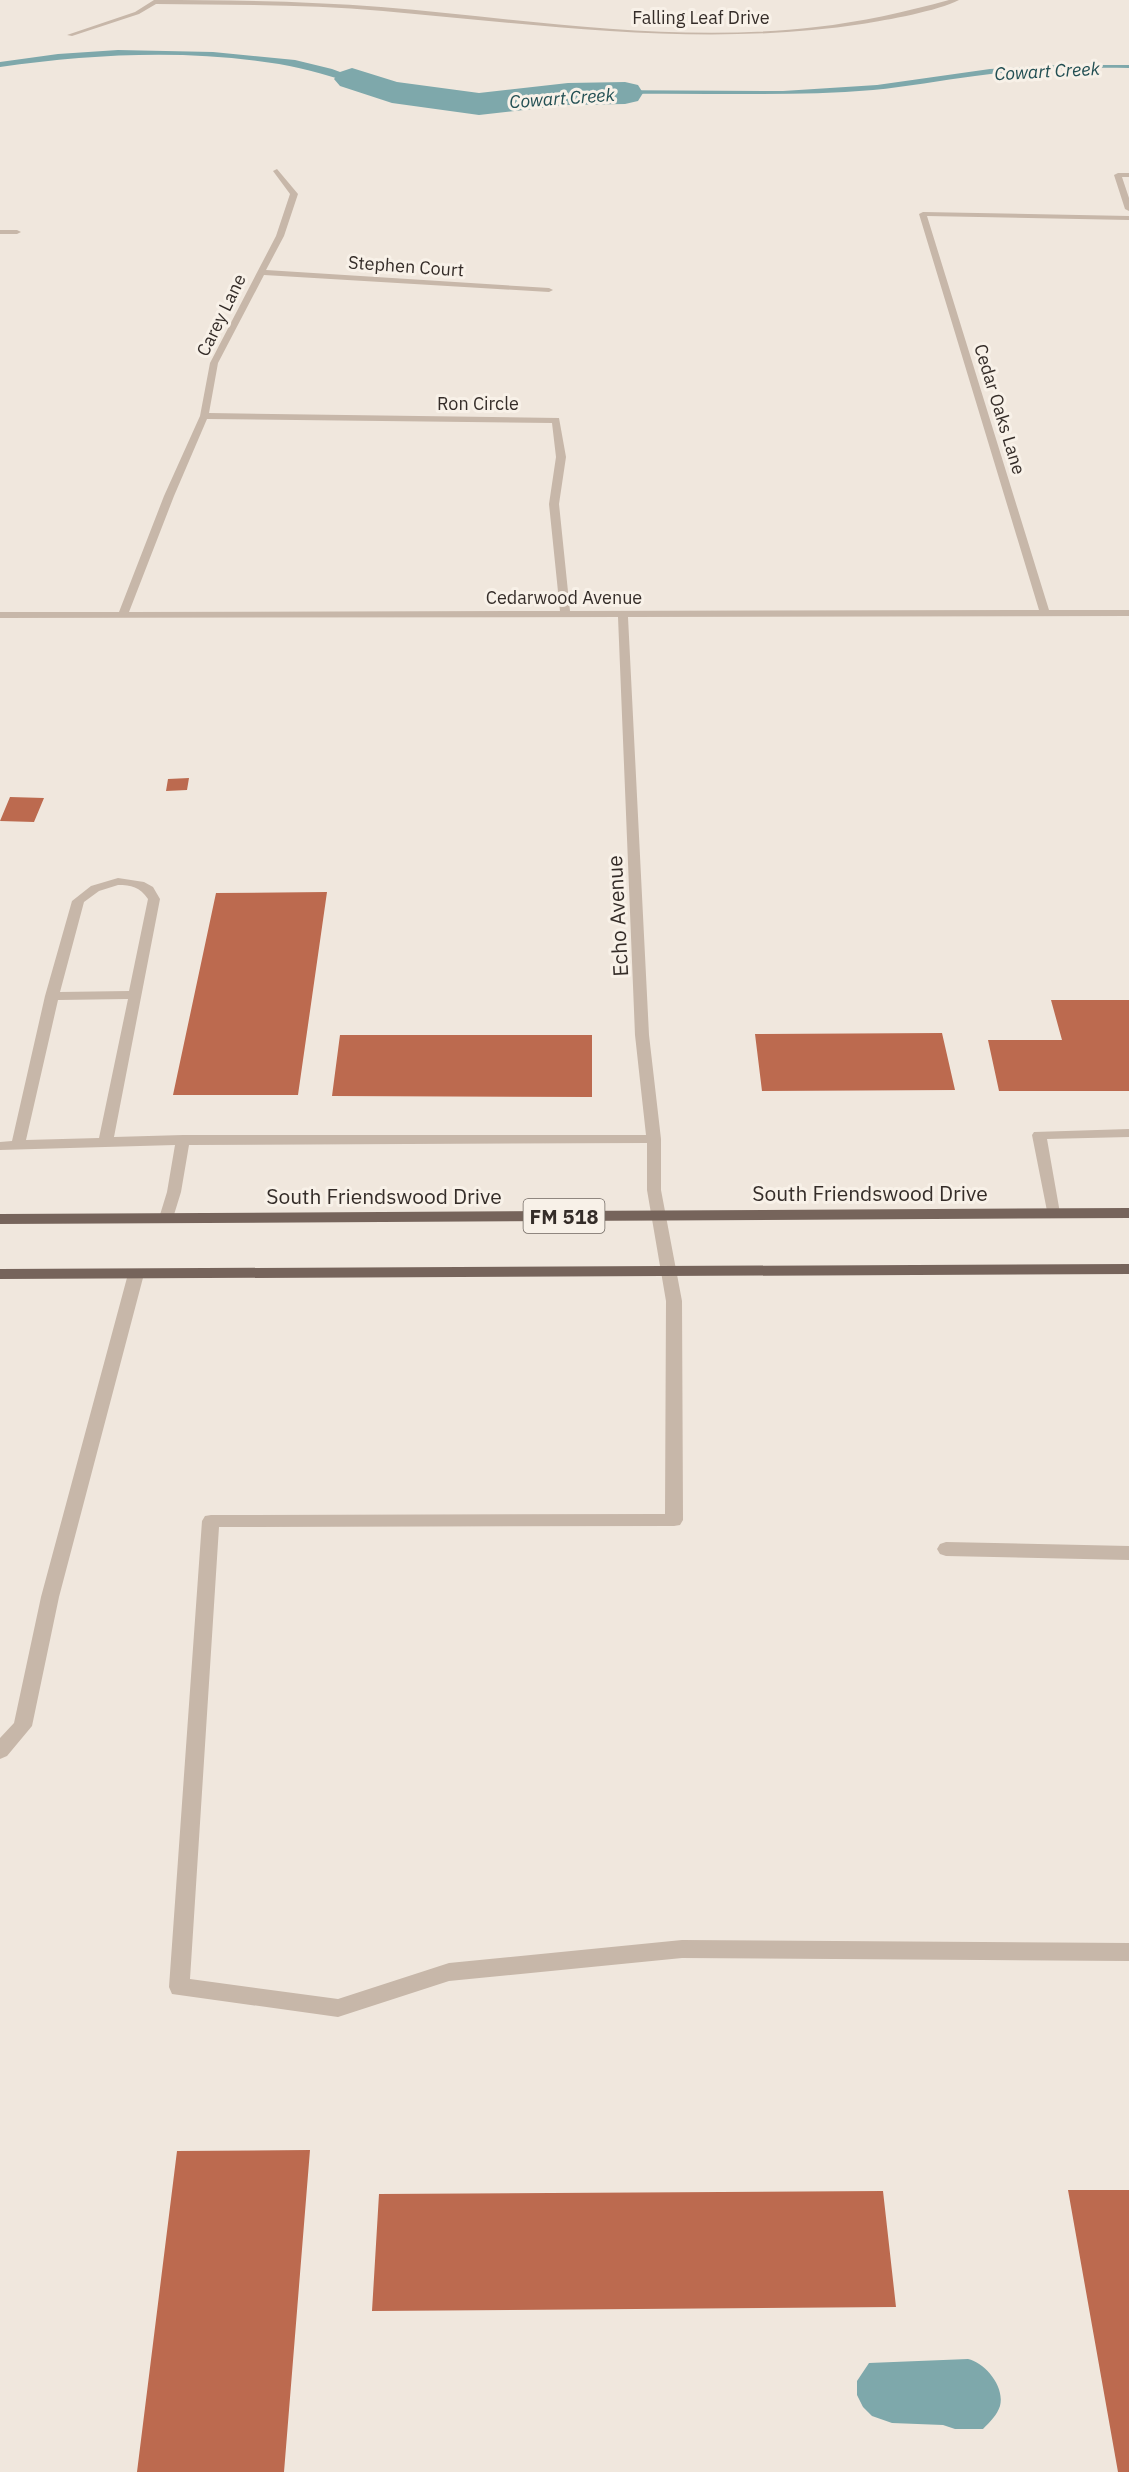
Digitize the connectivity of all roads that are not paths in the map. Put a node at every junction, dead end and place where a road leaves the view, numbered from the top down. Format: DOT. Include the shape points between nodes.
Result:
graph roads {
  1 [pos="956,0"];
  2 [pos="157,1"];
  3 [pos="70,35"];
  4 [pos="277,171"];
  5 [pos="1129,175"];
  6 [pos="1129,209"];
  7 [pos="1129,218"];
  8 [pos="0,232"];
  9 [pos="17,232"];
  10 [pos="261,272"];
  11 [pos="549,290"];
  12 [pos="204,416"];
  13 [pos="1045,613"];
  14 [pos="1129,613"];
  15 [pos="123,614"];
  16 [pos="566,614"];
  17 [pos="623,614"];
  18 [pos="0,615"];
  19 [pos="135,995"];
  20 [pos="52,996"];
  21 [pos="1129,1134"];
  22 [pos="183,1139"];
  23 [pos="654,1139"];
  24 [pos="106,1141"];
  25 [pos="0,1146"];
  26 [pos="18,1146"];
  27 [pos="1053,1213"];
  28 [pos="1129,1213"];
  29 [pos="658,1215"];
  30 [pos="166,1218"];
  31 [pos="0,1219"];
  32 [pos="1129,1269"];
  33 [pos="669,1271"];
  34 [pos="0,1274"];
  35 [pos="136,1274"];
  36 [pos="946,1549"];
  37 [pos="1129,1553"];
  38 [pos="0,1751"];
  39 [pos="1129,1952"];
  1 -- 2 [label="street, Falling Leaf Drive" via="859,22 775,33 705,34 618,31 381,9"];
  2 -- 3 [label="street" via="137,13"];
  4 -- 10 [label="street, Carey Lane" via="294,194 280,236"];
  5 -- 6 [label="street" via="1118,175"];
  7 -- 13 [label="street, Cedar Oaks Lane" via="923,214"];
  8 -- 9 [label="street"];
  10 -- 11 [label="street, Stephen Court"];
  10 -- 12 [label="street, Carey Lane" via="214,363"];
  12 -- 15 [label="street, Carey Lane"];
  12 -- 16 [label="street, Ron Circle" via="556,420 561,457 554,504"];
  13 -- 14 [label="street, Cedarwood Avenue"];
  13 -- 17 [label="street, Cedarwood Avenue"];
  15 -- 16 [label="street, Cedarwood Avenue"];
  15 -- 18 [label="street, Cedarwood Avenue"];
  16 -- 17 [label="street, Cedarwood Avenue"];
  17 -- 23 [label="street, Echo Avenue" via="642,1035"];
  19 -- 20 [label="street"];
  19 -- 20 [label="street" via="154,899 151,891 132,882 102,884 78,901"];
  19 -- 24 [label="street"];
  20 -- 26 [label="street"];
  21 -- 27 [label="street" via="1039,1135"];
  22 -- 23 [label="street"];
  22 -- 24 [label="street"];
  22 -- 30 [label="street"];
  23 -- 29 [label="street, Echo Avenue"];
  24 -- 26 [label="street"];
  25 -- 26 [label="street"];
  27 -- 28 [label="main road, South Friendswood Drive / FM 518"];
  27 -- 29 [label="main road, South Friendswood Drive / FM 518"];
  29 -- 30 [label="main road, South Friendswood Drive / FM 518"];
  29 -- 33 [label="street, Echo Avenue"];
  30 -- 31 [label="main road, South Friendswood Drive / FM 518"];
  32 -- 33 [label="main road"];
  33 -- 35 [label="main road"];
  33 -- 39 [label="street, Echo Avenue" via="674,1301 674,1520 211,1521 179,1987 338,2008 449,1972 682,1949"];
  34 -- 35 [label="main road"];
  35 -- 38 [label="street" via="50,1597 22,1726"];
  36 -- 37 [label="street"];
}
